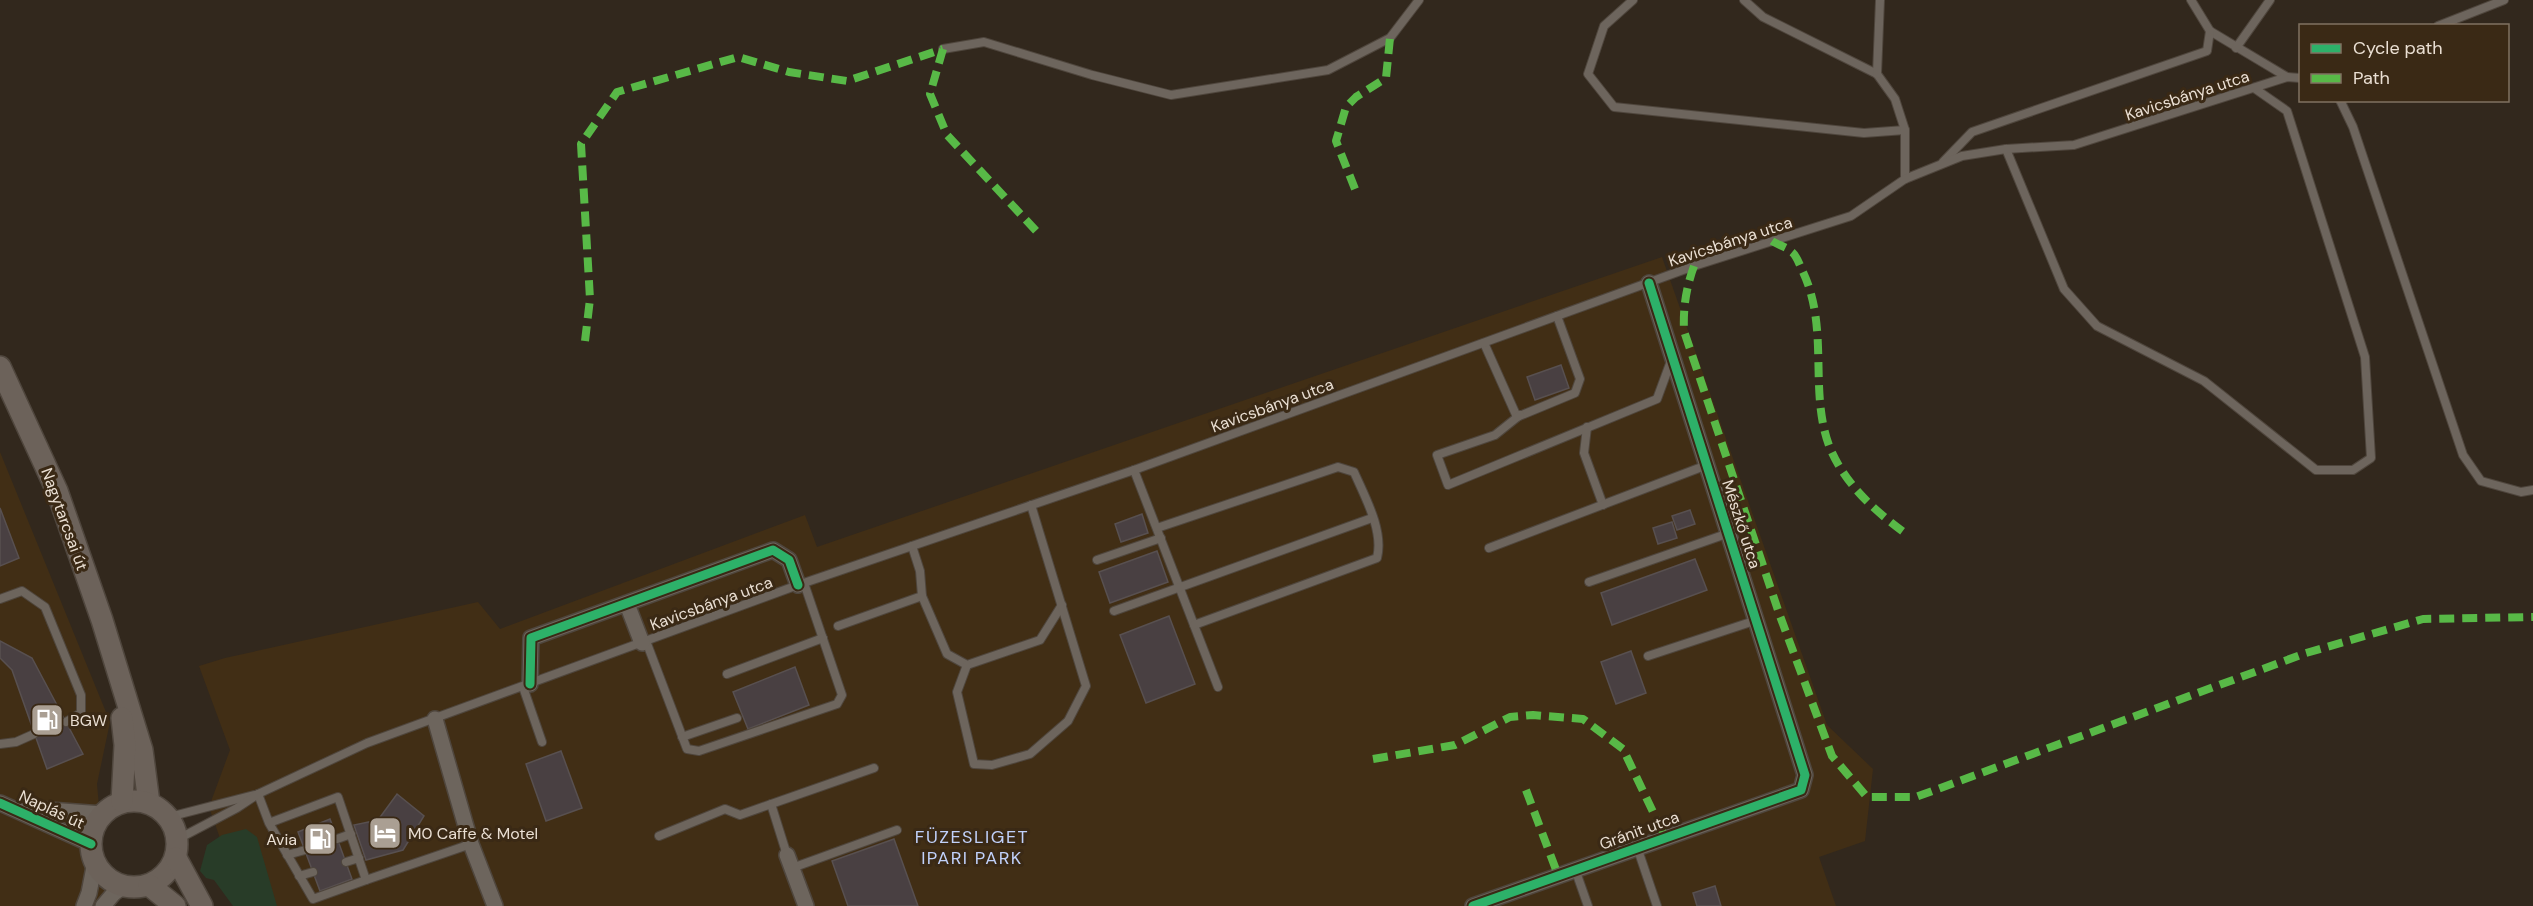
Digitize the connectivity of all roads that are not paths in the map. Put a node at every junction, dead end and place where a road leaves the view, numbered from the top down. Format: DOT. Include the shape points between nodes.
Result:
graph roads {
  1 [pos="1419,0"];
  2 [pos="1634,0"];
  3 [pos="1744,0"];
  4 [pos="1880,0"];
  5 [pos="2191,0"];
  6 [pos="2270,0"];
  7 [pos="2504,0"];
  8 [pos="2443,24"];
  9 [pos="2210,31"];
  10 [pos="2236,48"];
  11 [pos="943,49"];
  12 [pos="1877,74"];
  13 [pos="2288,77"];
  14 [pos="2299,78"];
  15 [pos="2254,88"];
  16 [pos="2341,102"];
  17 [pos="1905,130"];
  18 [pos="2006,149"];
  19 [pos="1940,165"];
  20 [pos="1905,179"];
  21 [pos="1649,283"];
  22 [pos="1557,316"];
  23 [pos="1484,343"];
  24 [pos="1672,357"];
  25 [pos="0,367"];
  26 [pos="1520,416"];
  27 [pos="1587,427"];
  28 [pos="1707,465"];
  29 [pos="1134,470"];
  30 [pos="2533,490"];
  31 [pos="1030,505"];
  32 [pos="1603,505"];
  33 [pos="1372,518"];
  34 [pos="1157,528"];
  35 [pos="1729,533"];
  36 [pos="1161,538"];
  37 [pos="912,546"];
  38 [pos="1489,548"];
  39 [pos="1097,560"];
  40 [pos="1588,582"];
  41 [pos="801,584"];
  42 [pos="1179,586"];
  43 [pos="922,596"];
  44 [pos="0,599"];
  45 [pos="627,603"];
  46 [pos="1062,605"];
  47 [pos="1114,611"];
  48 [pos="1757,620"];
  49 [pos="1194,625"];
  50 [pos="838,626"];
  51 [pos="822,638"];
  52 [pos="644,642"];
  53 [pos="1648,656"];
  54 [pos="967,665"];
  55 [pos="727,674"];
  56 [pos="118,675"];
  57 [pos="526,686"];
  58 [pos="1218,687"];
  59 [pos="737,718"];
  60 [pos="435,720"];
  61 [pos="66,722"];
  62 [pos="34,734"];
  63 [pos="682,737"];
  64 [pos="542,742"];
  65 [pos="0,744"];
  66 [pos="874,768"];
  67 [pos="1805,775"];
  68 [pos="258,794"];
  69 [pos="122,802"];
  70 [pos="150,803"];
  71 [pos="771,804"];
  72 [pos="7,805"];
  73 [pos="102,814"];
  74 [pos="169,817"];
  75 [pos="268,823"];
  76 [pos="897,830"];
  77 [pos="351,834"];
  78 [pos="659,836"];
  79 [pos="337,839"];
  80 [pos="471,844"];
  81 [pos="1637,847"];
  82 [pos="177,848"];
  83 [pos="304,850"];
  84 [pos="93,853"];
  85 [pos="287,855"];
  86 [pos="359,858"];
  87 [pos="346,862"];
  88 [pos="790,862"];
  89 [pos="1575,869"];
  90 [pos="313,872"];
  91 [pos="299,876"];
  92 [pos="366,880"];
  93 [pos="149,885"];
  94 [pos="124,886"];
  95 [pos="84,906"];
  96 [pos="103,906"];
  97 [pos="174,906"];
  98 [pos="202,906"];
  99 [pos="495,906"];
  100 [pos="806,906"];
  101 [pos="1473,906"];
  102 [pos="1588,906"];
  103 [pos="1658,906"];
  1 -- 11 [label="lane" via="1390,38 1328,70 1171,95 984,42"];
  2 -- 17 [label="lane" via="1604,26 1588,74 1614,107 1864,133"];
  3 -- 12 [label="lane" via="1763,17"];
  4 -- 12 [label="lane"];
  5 -- 9 [label="lane"];
  6 -- 10 [label="lane"];
  7 -- 8 [label="lane"];
  9 -- 10 [label="lane"];
  9 -- 19 [label="lane" via="2207,51 1972,132"];
  10 -- 13 [label="lane"];
  12 -- 17 [label="lane" via="1895,99"];
  13 -- 14 [label="lane, Kavicsbánya utca"];
  13 -- 15 [label="lane, Kavicsbánya utca"];
  15 -- 18 [label="lane, Kavicsbánya utca" via="2074,145"];
  15 -- 18 [label="lane" via="2287,111 2365,357 2371,458 2353,470 2316,470 2204,381 2097,326 2064,290"];
  16 -- 30 [label="lane" via="2353,127 2463,455 2481,481 2521,492"];
  17 -- 20 [label="lane"];
  18 -- 19 [label="lane, Kavicsbánya utca" via="1962,156"];
  19 -- 20 [label="lane, Kavicsbánya utca"];
  20 -- 21 [label="lane, Kavicsbánya utca" via="1851,216"];
  21 -- 22 [label="lane, Kavicsbánya utca"];
  21 -- 24 [label="street, Mészkő utca"];
  22 -- 23 [label="lane, Kavicsbánya utca"];
  22 -- 26 [label="lane" via="1580,379 1575,393"];
  23 -- 26 [label="lane" via="1517,417"];
  23 -- 29 [label="lane, Kavicsbánya utca"];
  24 -- 27 [label="lane" via="1657,399"];
  24 -- 28 [label="street, Mészkő utca"];
  25 -- 56 [label="main road, Nagytarcsai út" via="57,491"];
  26 -- 27 [label="lane" via="1495,435 1437,455 1448,485"];
  27 -- 32 [label="lane" via="1584,453"];
  28 -- 32 [label="lane"];
  28 -- 35 [label="street, Mészkő utca"];
  29 -- 31 [label="lane, Kavicsbánya utca"];
  29 -- 34 [label="lane"];
  31 -- 37 [label="lane, Kavicsbánya utca"];
  31 -- 46 [label="lane"];
  32 -- 38 [label="lane"];
  33 -- 34 [label="lane" via="1354,472 1338,467"];
  33 -- 42 [label="lane"];
  33 -- 49 [label="lane" via="1381,545 1377,558"];
  34 -- 36 [label="lane"];
  35 -- 40 [label="lane"];
  35 -- 48 [label="street, Mészkő utca"];
  36 -- 39 [label="lane"];
  36 -- 42 [label="lane"];
  37 -- 41 [label="lane, Kavicsbánya utca"];
  37 -- 43 [label="lane"];
  41 -- 45 [label="street" via="789,560 773,550"];
  41 -- 51 [label="lane"];
  41 -- 52 [label="lane, Kavicsbánya utca"];
  42 -- 47 [label="lane"];
  42 -- 49 [label="lane"];
  43 -- 50 [label="lane"];
  43 -- 54 [label="lane" via="946,654"];
  44 -- 61 [label="lane" via="22,591 45,607 81,695 81,713"];
  45 -- 52 [label="street"];
  45 -- 57 [label="street" via="531,638"];
  46 -- 54 [label="lane" via="1040,640"];
  46 -- 54 [label="lane" via="1086,686 1068,721 1030,754 992,765 974,764 957,692"];
  48 -- 53 [label="lane"];
  48 -- 67 [label="street, Mészkő utca"];
  49 -- 58 [label="lane"];
  51 -- 55 [label="lane"];
  51 -- 63 [label="lane" via="842,695 837,704 699,751 687,749"];
  52 -- 57 [label="lane, Kavicsbánya utca"];
  52 -- 63 [label="lane"];
  56 -- 69 [label="main road, Nagytarcsai út" via="125,746"];
  56 -- 70 [label="main road, Nagytarcsai út" via="142,750"];
  57 -- 60 [label="lane, Kavicsbánya utca"];
  57 -- 64 [label="lane"];
  59 -- 63 [label="lane"];
  60 -- 68 [label="lane, Kavicsbánya utca" via="367,742"];
  60 -- 80 [label="street"];
  62 -- 65 [label="lane"];
  66 -- 71 [label="lane"];
  67 -- 81 [label="street, Gránit utca" via="1801,790"];
  68 -- 74 [label="lane, Kavicsbánya utca"];
  68 -- 75 [label="lane"];
  68 -- 82 [label="lane, Kavicsbánya utca"];
  69 -- 70 [label="main road"];
  69 -- 73 [label="main road"];
  70 -- 74 [label="main road"];
  71 -- 78 [label="lane" via="740,815 725,809"];
  71 -- 88 [label="lane"];
  72 -- 73 [label="street, Naplás út"];
  72 -- 84 [label="street, Naplás út"];
  73 -- 84 [label="main road" via="92,833"];
  74 -- 82 [label="main road"];
  75 -- 77 [label="lane" via="338,797"];
  75 -- 85 [label="lane"];
  76 -- 88 [label="lane"];
  77 -- 79 [label="lane"];
  77 -- 86 [label="lane"];
  80 -- 92 [label="lane"];
  80 -- 99 [label="street"];
  81 -- 89 [label="street, Gránit utca"];
  81 -- 103 [label="lane"];
  82 -- 93 [label="main road" via="166,874"];
  82 -- 98 [label="main road"];
  83 -- 85 [label="lane"];
  84 -- 94 [label="main road" via="102,873"];
  84 -- 95 [label="street"];
  85 -- 91 [label="lane"];
  86 -- 87 [label="lane"];
  86 -- 92 [label="lane"];
  88 -- 100 [label="street"];
  89 -- 101 [label="street, Gránit utca"];
  89 -- 102 [label="lane"];
  90 -- 91 [label="lane"];
  91 -- 92 [label="lane" via="313,899"];
  93 -- 94 [label="main road"];
  93 -- 97 [label="main road"];
  94 -- 96 [label="street"];
}
